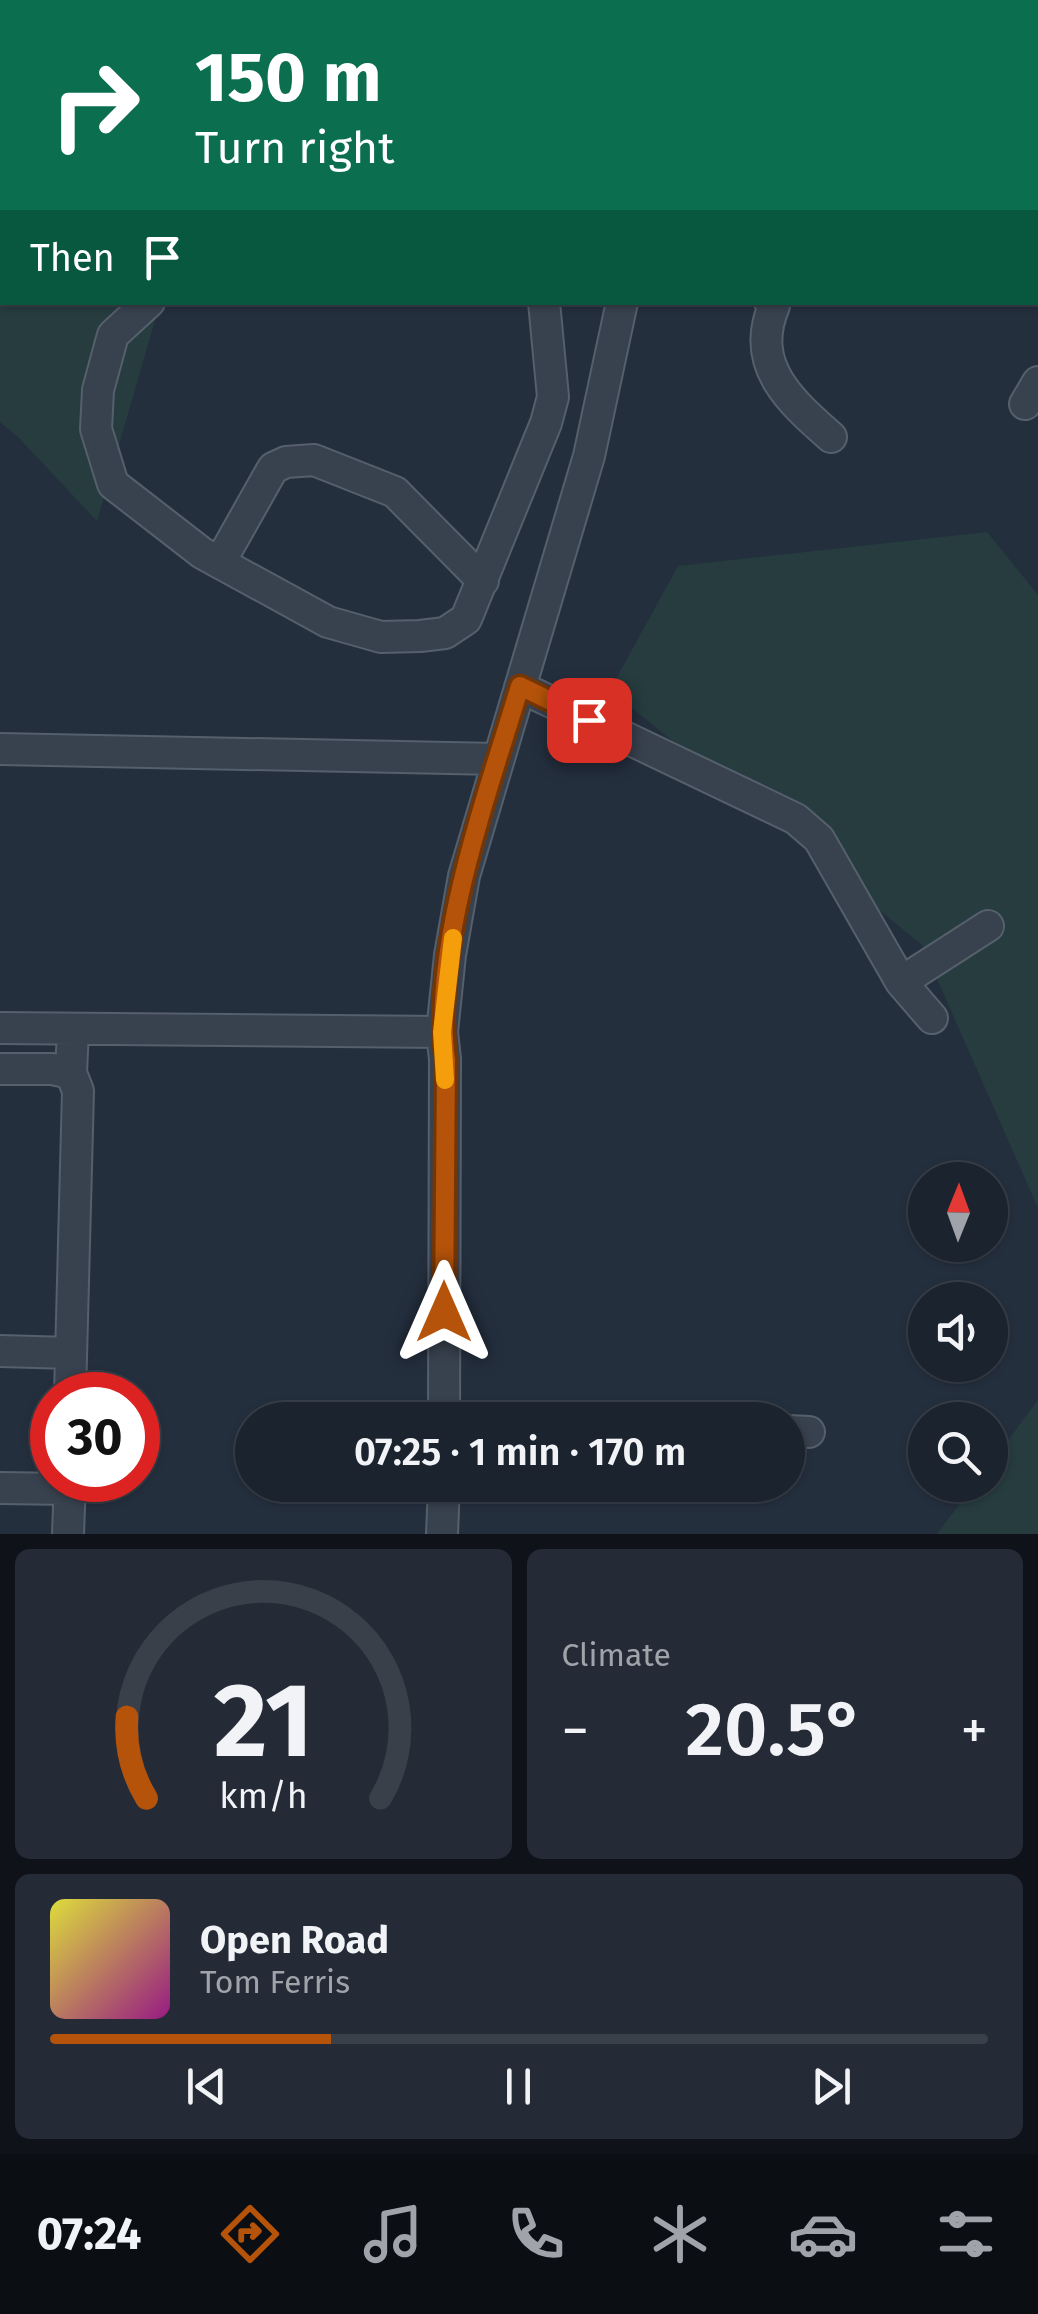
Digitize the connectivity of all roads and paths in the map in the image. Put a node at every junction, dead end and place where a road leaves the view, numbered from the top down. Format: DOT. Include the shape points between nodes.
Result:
graph roads {
  1 [pos="146,305"];
  2 [pos="544,305"];
  3 [pos="621,305"];
  4 [pos="773,305"];
  5 [pos="831,438"];
  6 [pos="220,562"];
  7 [pos="484,581"];
  8 [pos="520,686"];
  9 [pos="0,749"];
  10 [pos="498,759"];
  11 [pos="988,926"];
  12 [pos="901,982"];
  13 [pos="932,1018"];
  14 [pos="0,1028"];
  15 [pos="73,1029"];
  16 [pos="442,1032"];
  17 [pos="0,1068"];
  18 [pos="71,1073"];
  19 [pos="0,1352"];
  20 [pos="70,1353"];
  21 [pos="70,1372"];
  22 [pos="444,1402"];
  23 [pos="30,1486"];
  24 [pos="0,1488"];
  25 [pos="69,1502"];
  26 [pos="443,1502"];
  27 [pos="68,1534"];
  28 [pos="442,1534"];
  1 -- 6 [label="street" via="114,335 98,390 96,429 113,484"];
  2 -- 7 [label="street" via="552,397"];
  3 -- 8 [label="street" via="589,456"];
  4 -- 5 [label="street" via="765,326 786,398"];
  6 -- 7 [label="street" via="328,622 381,637 445,633 466,619"];
  6 -- 7 [label="street" via="273,468 314,460 394,492"];
  8 -- 10 [label="street"];
  8 -- 12 [label="street" via="796,820 819,839"];
  9 -- 10 [label="street"];
  10 -- 16 [label="street" via="464,876"];
  11 -- 12 [label="street"];
  12 -- 13 [label="street"];
  14 -- 15 [label="street"];
  15 -- 16 [label="street"];
  15 -- 18 [label="street"];
  16 -- 22 [label="street"];
  17 -- 18 [label="street"];
  18 -- 20 [label="street" via="78,1091"];
  19 -- 20 [label="street"];
  20 -- 21 [label="street"];
  23 -- 24 [label="street"];
  25 -- 27 [label="street"];
  26 -- 28 [label="street"];
}
